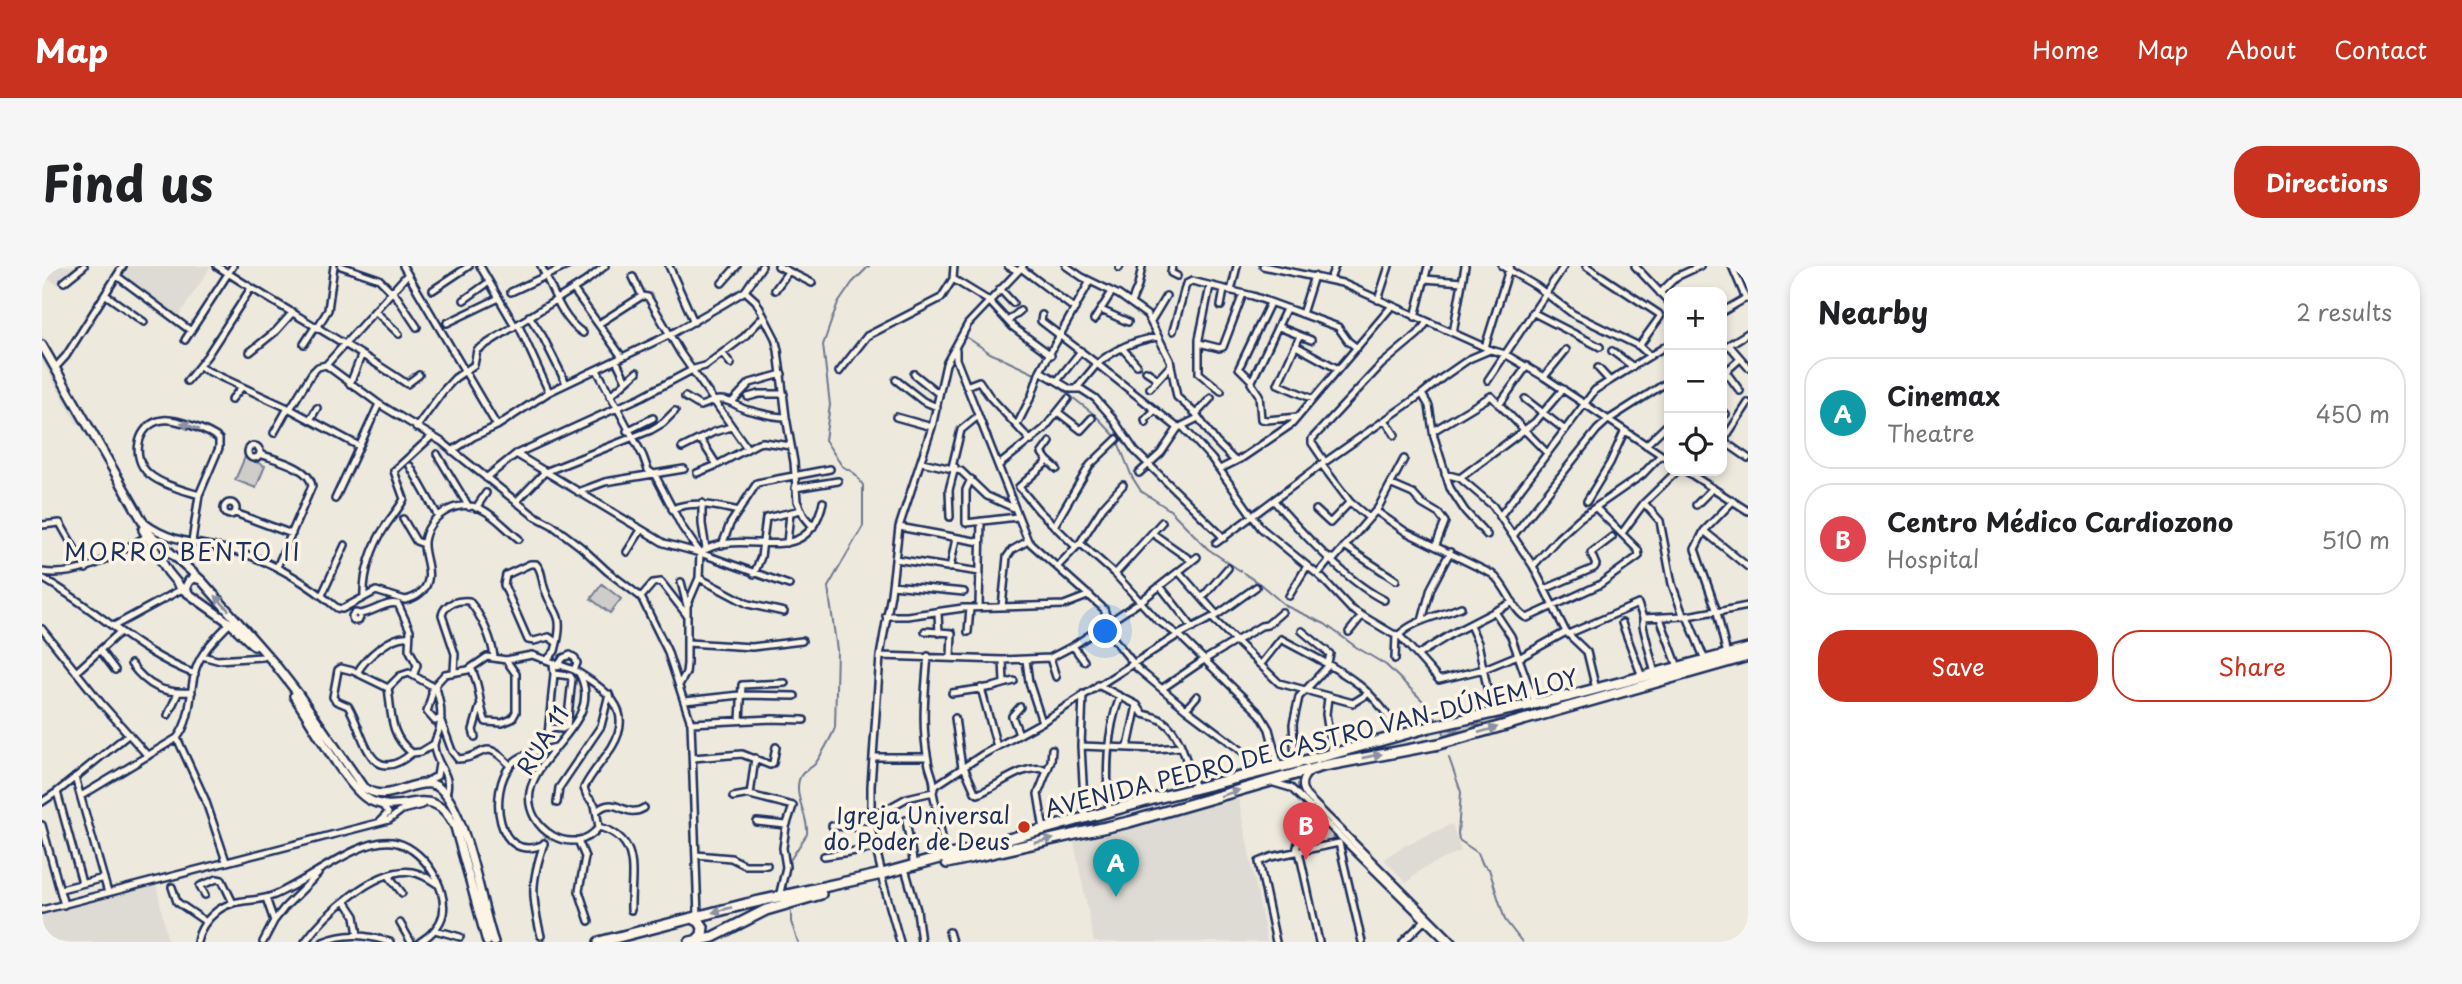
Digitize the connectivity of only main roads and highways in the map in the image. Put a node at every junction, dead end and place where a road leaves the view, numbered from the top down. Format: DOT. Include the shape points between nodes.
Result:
graph roads {
  1 [pos="42,345"];
  2 [pos="42,353"];
  3 [pos="176,558"];
  4 [pos="168,572"];
  5 [pos="202,581"];
  6 [pos="185,591"];
  7 [pos="1748,649"];
  8 [pos="1748,656"];
  9 [pos="1418,730"];
  10 [pos="1422,747"];
  11 [pos="418,786"];
  12 [pos="446,794"];
  13 [pos="1157,797"];
  14 [pos="420,802"];
  15 [pos="435,803"];
  16 [pos="1124,806"];
  17 [pos="1162,814"];
  18 [pos="1129,822"];
  19 [pos="910,869"];
  20 [pos="782,900"];
  21 [pos="693,917"];
  22 [pos="713,939"];
  23 [pos="692,941"];
  24 [pos="487,942"];
  25 [pos="494,942"];
  26 [pos="599,942"];
  1 -- 3 [label="main road" via="139,517 153,538"];
  2 -- 4 [label="main road"];
  3 -- 4 [label="main road" via="180,572"];
  3 -- 5 [label="main road"];
  4 -- 6 [label="main road"];
  5 -- 6 [label="main road" via="189,581"];
  11 -- 5 [label="main road, one-way" via="384,795 363,787 283,673"];
  6 -- 14 [label="main road" via="230,623 263,657 365,797 382,805"];
  7 -- 9 [label="highway, AVENIDA PEDRO DE CASTRO VAN-DÚNEM LOY"];
  10 -- 8 [label="highway, AVENIDA PEDRO DE CASTRO VAN-DÚNEM LOY, one-way"];
  9 -- 10 [label="highway" via="1427,738"];
  9 -- 13 [label="highway, AVENIDA PEDRO DE CASTRO VAN-DÚNEM LOY"];
  17 -- 10 [label="highway, AVENIDA PEDRO DE CASTRO VAN-DÚNEM LOY, one-way" via="1319,767"];
  11 -- 12 [label="main road" via="436,785"];
  11 -- 14 [label="main road" via="413,795"];
  12 -- 15 [label="main road"];
  12 -- 25 [label="main road" via="461,821"];
  13 -- 16 [label="highway, AVENIDA PEDRO DE CASTRO VAN-DÚNEM LOY"];
  13 -- 17 [label="highway" via="1152,809"];
  14 -- 15 [label="main road"];
  15 -- 24 [label="main road" via="455,827"];
  16 -- 18 [label="highway" via="1134,812"];
  16 -- 19 [label="highway, AVENIDA PEDRO DE CASTRO VAN-DÚNEM LOY"];
  17 -- 18 [label="highway, AVENIDA PEDRO DE CASTRO VAN-DÚNEM LOY"];
  19 -- 18 [label="highway, AVENIDA PEDRO DE CASTRO VAN-DÚNEM LOY, one-way"];
  19 -- 20 [label="highway, AVENIDA PEDRO DE CASTRO VAN-DÚNEM LOY"];
  20 -- 21 [label="highway, AVENIDA PEDRO DE CASTRO VAN-DÚNEM LOY, one-way"];
  20 -- 22 [label="highway, AVENIDA PEDRO DE CASTRO VAN-DÚNEM LOY"];
  21 -- 23 [label="highway" via="703,927 702,935"];
  21 -- 26 [label="highway, AVENIDA PEDRO DE CASTRO VAN-DÚNEM LOY"];
  22 -- 23 [label="highway, AVENIDA PEDRO DE CASTRO VAN-DÚNEM LOY"];
}
